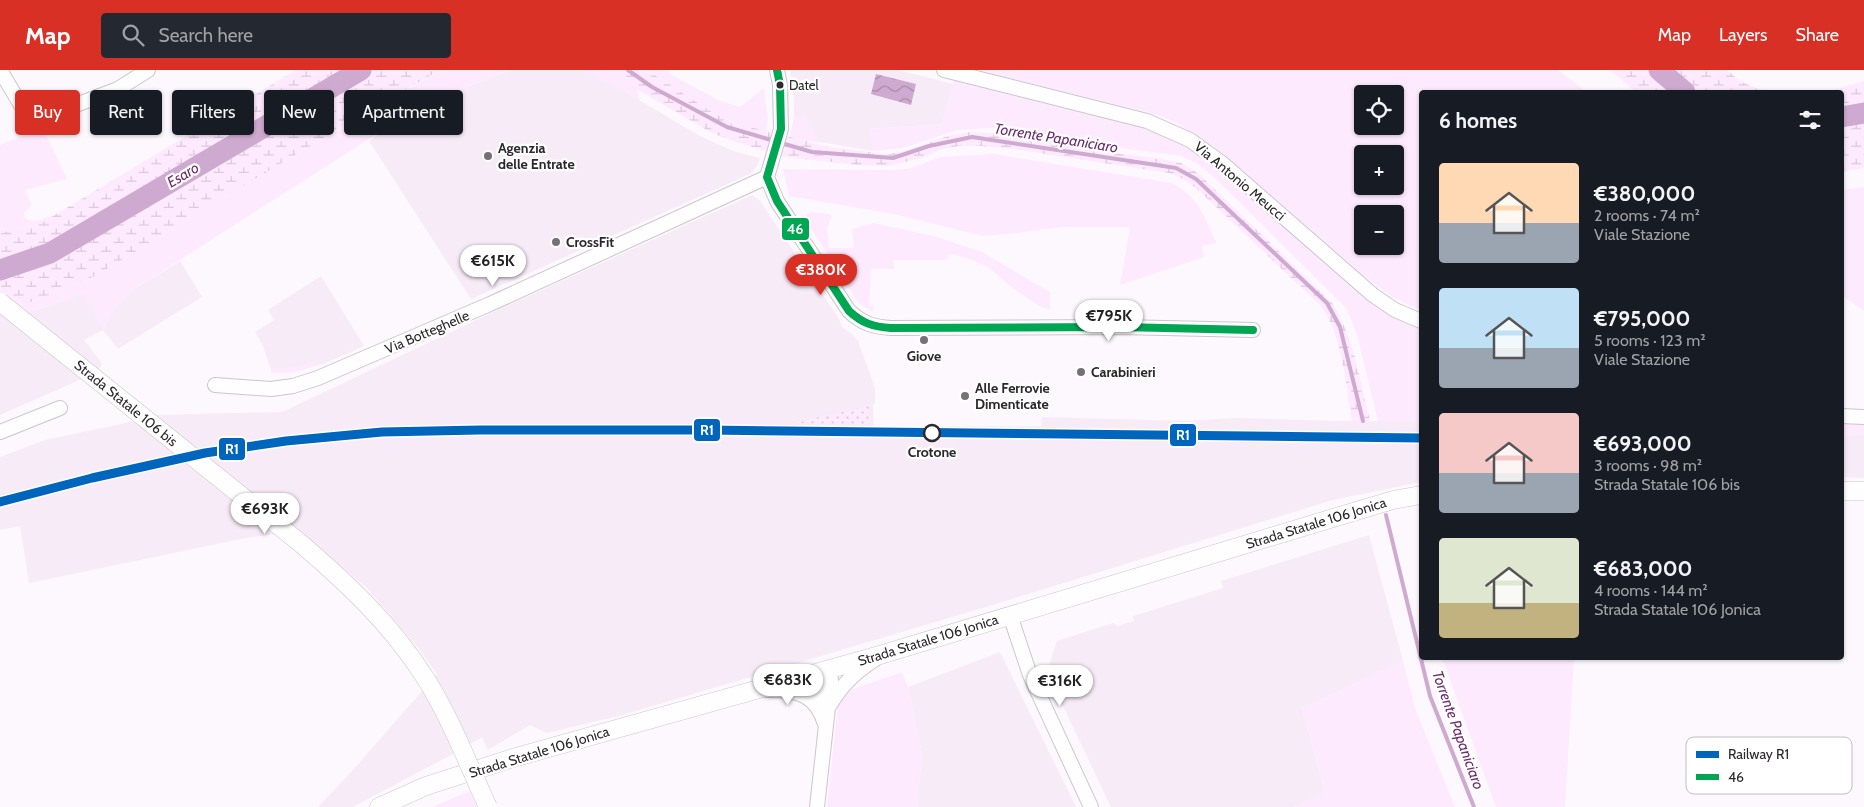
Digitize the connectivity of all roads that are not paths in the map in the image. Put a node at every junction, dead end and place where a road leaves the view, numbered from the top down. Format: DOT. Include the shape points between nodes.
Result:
graph roads {
  1 [pos="0,70"];
  2 [pos="148,70"];
  3 [pos="777,70"];
  4 [pos="944,70"];
  5 [pos="766,177"];
  6 [pos="0,302"];
  7 [pos="1419,320"];
  8 [pos="1253,330"];
  9 [pos="215,385"];
  10 [pos="60,408"];
  11 [pos="1844,416"];
  12 [pos="1864,417"];
  13 [pos="0,432"];
  14 [pos="1844,491"];
  15 [pos="1864,491"];
  16 [pos="1419,495"];
  17 [pos="1010,615"];
  18 [pos="880,655"];
  19 [pos="824,671"];
  20 [pos="753,690"];
  21 [pos="825,725"];
  22 [pos="513,758"];
  23 [pos="380,807"];
  24 [pos="410,807"];
  25 [pos="488,807"];
  26 [pos="817,807"];
  27 [pos="1091,807"];
  1 -- 2 [label="street" via="32,122 118,89"];
  3 -- 5 [label="street" via="781,129"];
  4 -- 7 [label="street, Via Antonio Meucci" via="1147,121 1190,140 1223,164 1373,295 1395,310"];
  5 -- 8 [label="street" via="777,201 849,311 872,326"];
  5 -- 9 [label="street, Via Botteghelle" via="490,304 318,378 271,389"];
  6 -- 25 [label="main road, Strada Statale 106 bis, bridge" via="299,542 373,610 426,680"];
  10 -- 13 [label="street"];
  11 -- 12 [label="street"];
  14 -- 15 [label="main road"];
  16 -- 17 [label="main road, Strada Statale 106 Jonica" via="1393,500"];
  17 -- 18 [label="main road, Strada Statale 106 Jonica"];
  17 -- 27 [label="street" via="1030,676"];
  18 -- 19 [label="main road, Strada Statale 106 Jonica"];
  18 -- 21 [label="street" via="839,689 829,706"];
  19 -- 20 [label="main road, Strada Statale 106 Jonica"];
  19 -- 21 [label="street" via="817,683"];
  20 -- 21 [label="street" via="785,690 804,695 815,703"];
  20 -- 22 [label="main road, Strada Statale 106 Jonica"];
  21 -- 26 [label="street"];
  22 -- 23 [label="main road, Strada Statale 106 Jonica" via="426,786"];
  22 -- 24 [label="main road"];
}
